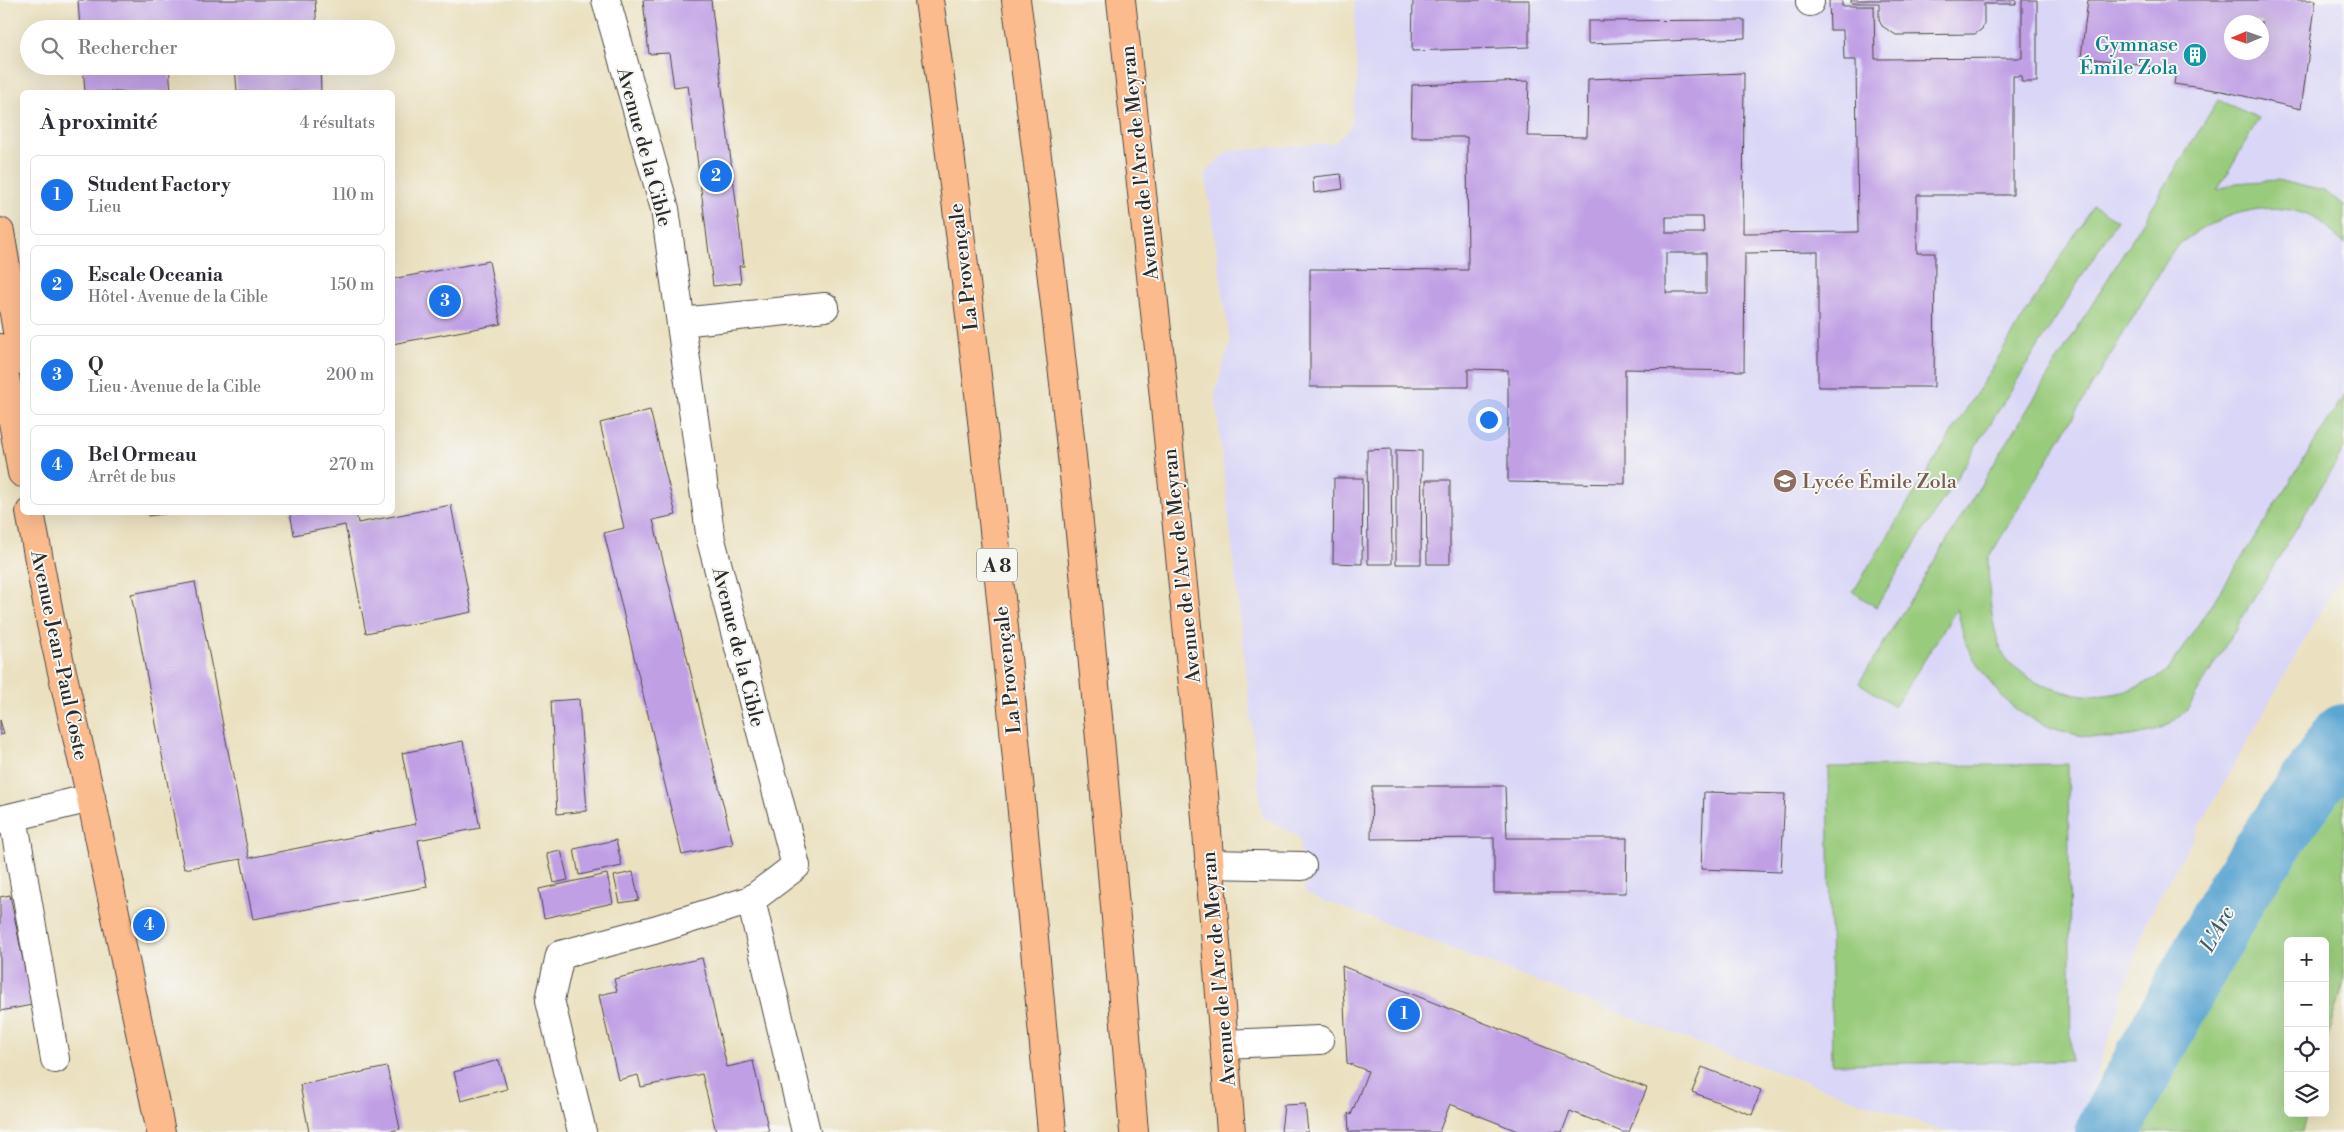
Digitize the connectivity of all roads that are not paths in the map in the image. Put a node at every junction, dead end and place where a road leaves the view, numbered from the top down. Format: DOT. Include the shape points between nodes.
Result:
graph roads {
  1 [pos="606,0"];
  2 [pos="929,0"];
  3 [pos="1016,0"];
  4 [pos="1121,0"];
  5 [pos="0,232"];
  6 [pos="825,307"];
  7 [pos="681,322"];
  8 [pos="0,348"];
  9 [pos="20,348"];
  10 [pos="20,462"];
  11 [pos="31,515"];
  12 [pos="47,515"];
  13 [pos="45,552"];
  14 [pos="91,798"];
  15 [pos="7,818"];
  16 [pos="1210,864"];
  17 [pos="1302,866"];
  18 [pos="751,900"];
  19 [pos="1320,1040"];
  20 [pos="1224,1044"];
  21 [pos="55,1059"];
  22 [pos="161,1132"];
  23 [pos="582,1132"];
  24 [pos="806,1132"];
  25 [pos="1052,1132"];
  26 [pos="1134,1132"];
  27 [pos="1231,1132"];
  1 -- 7 [label="street, Avenue de la Cible" via="665,209"];
  2 -- 25 [label="main road, La Provençale / A 8" via="988,480"];
  3 -- 26 [label="main road" via="1073,471 1112,861"];
  4 -- 16 [label="main road, Avenue de l'Arc de Meyran"];
  5 -- 9 [label="main road"];
  6 -- 7 [label="street"];
  7 -- 18 [label="street, Avenue de la Cible" via="711,540 796,866"];
  8 -- 10 [label="main road"];
  11 -- 13 [label="main road, Avenue Jean-Paul Coste"];
  12 -- 13 [label="main road, Avenue Jean-Paul Coste"];
  13 -- 14 [label="main road, Avenue Jean-Paul Coste"];
  14 -- 15 [label="street"];
  14 -- 22 [label="main road, Avenue Jean-Paul Coste"];
  15 -- 21 [label="street"];
  16 -- 17 [label="street"];
  16 -- 20 [label="main road, Avenue de l'Arc de Meyran"];
  18 -- 23 [label="street, Avenue de la Cible" via="560,955 550,1000"];
  18 -- 24 [label="street"];
  19 -- 20 [label="street"];
  20 -- 27 [label="main road, Avenue de l'Arc de Meyran"];
}
